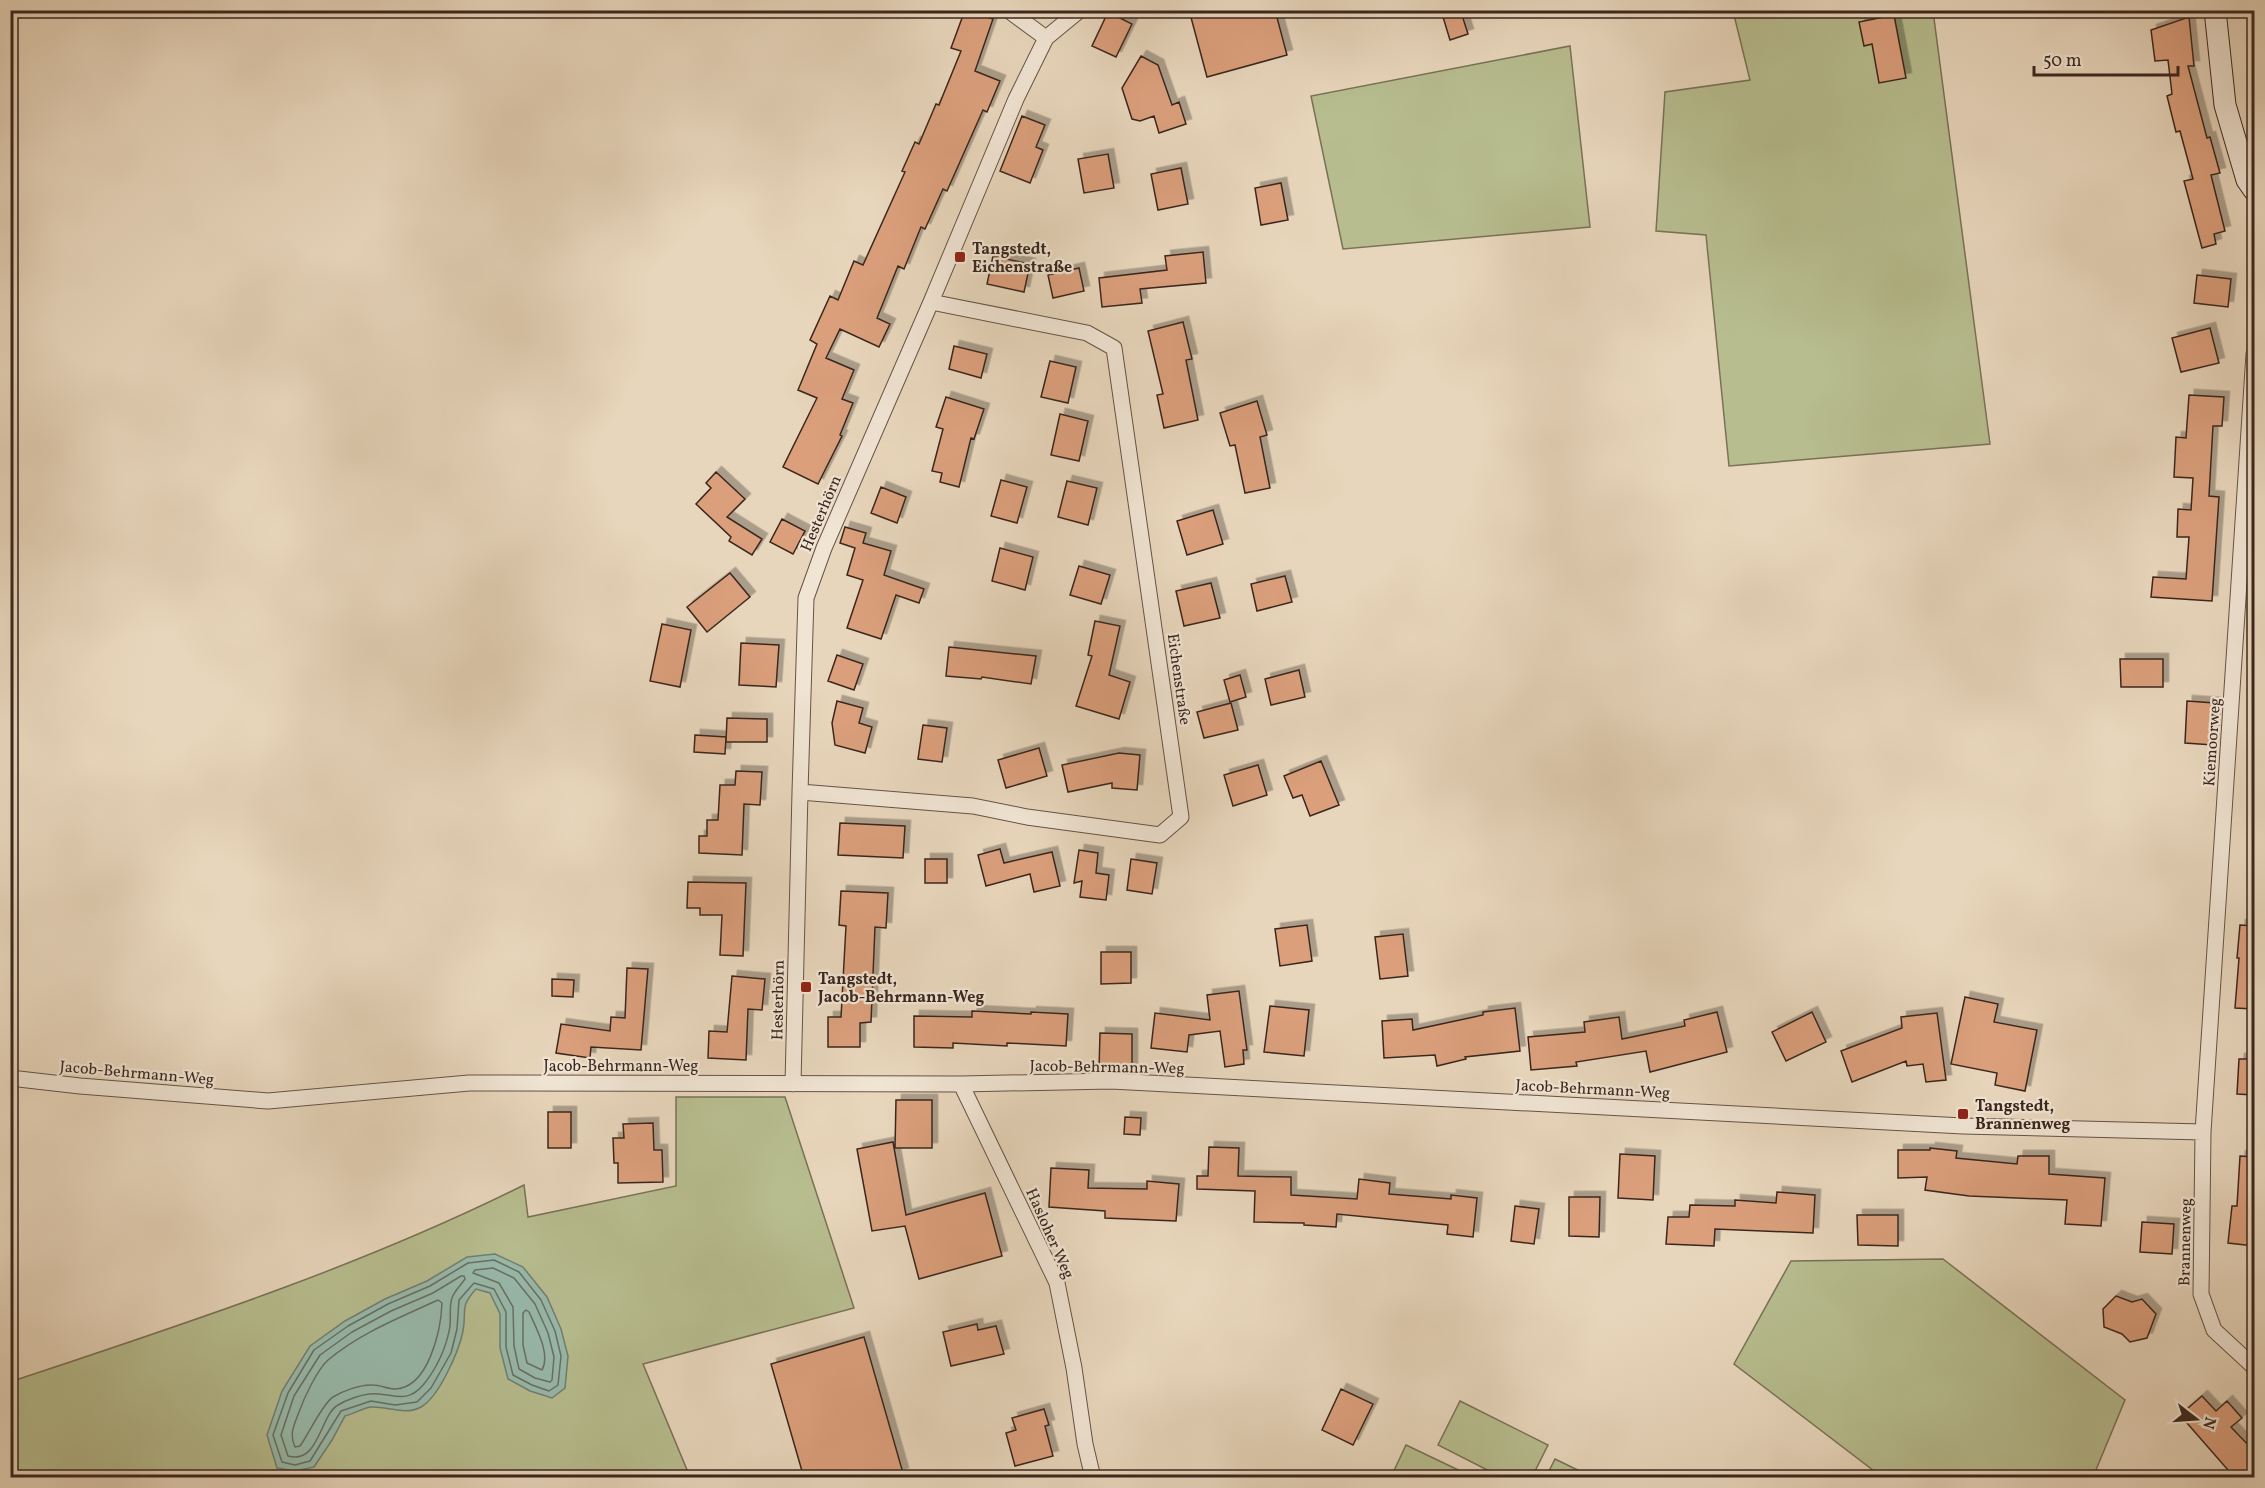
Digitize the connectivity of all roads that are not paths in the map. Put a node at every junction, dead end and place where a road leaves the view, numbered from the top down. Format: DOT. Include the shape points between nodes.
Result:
graph roads {
  1 [pos="1008,10"];
  2 [pos="1080,10"];
  3 [pos="2215,10"];
  4 [pos="1046,38"];
  5 [pos="2254,190"];
  6 [pos="931,302"];
  7 [pos="2254,354"];
  8 [pos="800,792"];
  9 [pos="10,1078"];
  10 [pos="793,1084"];
  11 [pos="961,1084"];
  12 [pos="2203,1132"];
  13 [pos="2254,1367"];
  14 [pos="1093,1478"];
  1 -- 4 [label="street"];
  2 -- 4 [label="street, Hesterhörn"];
  3 -- 5 [label="main road" via="2225,105 2247,180"];
  4 -- 6 [label="street, Hesterhörn" via="1016,99"];
  6 -- 8 [label="street, Hesterhörn" via="806,598"];
  6 -- 8 [label="street, Eichenstraße" via="1087,333 1114,348 1181,817 1160,835 973,806"];
  7 -- 12 [label="street, Kiemoorweg"];
  8 -- 10 [label="street, Hesterhörn"];
  9 -- 10 [label="street, Jacob-Behrmann-Weg" via="268,1101 470,1083"];
  10 -- 11 [label="street, Jacob-Behrmann-Weg"];
  11 -- 12 [label="street, Jacob-Behrmann-Weg" via="1111,1081 1963,1126"];
  11 -- 14 [label="street, Hasloher Weg" via="1057,1283"];
  12 -- 13 [label="street, Brannenweg" via="2201,1294 2214,1330"];
}
